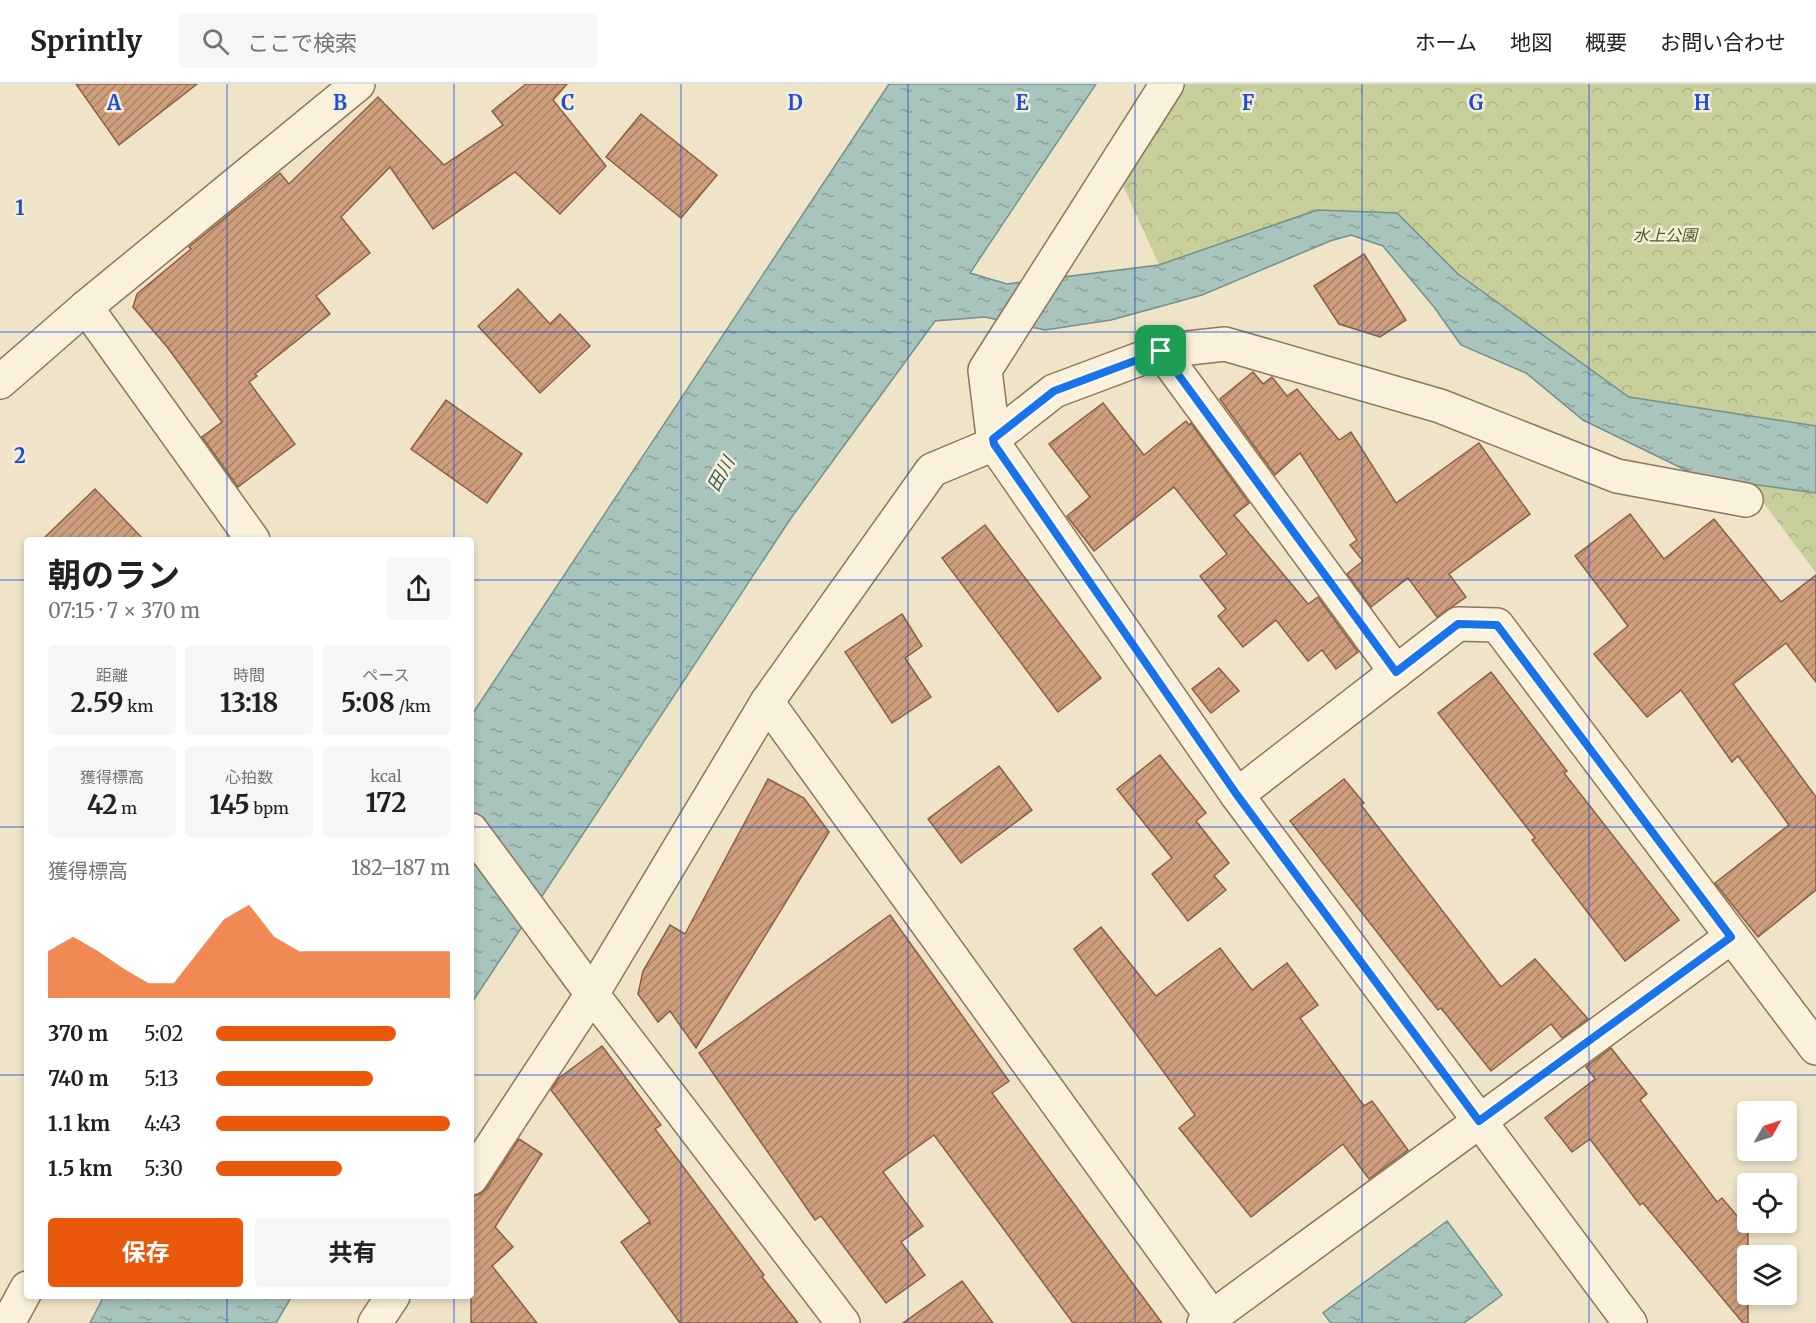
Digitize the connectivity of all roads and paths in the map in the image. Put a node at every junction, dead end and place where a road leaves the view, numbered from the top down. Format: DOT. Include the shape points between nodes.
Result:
graph roads {
  1 [pos="358,84"];
  2 [pos="1167,84"];
  3 [pos="86,307"];
  4 [pos="1161,351"];
  5 [pos="0,382"];
  6 [pos="993,442"];
  7 [pos="1746,500"];
  8 [pos="252,537"];
  9 [pos="1396,672"];
  10 [pos="766,702"];
  11 [pos="1237,795"];
  12 [pos="474,834"];
  13 [pos="1731,937"];
  14 [pos="592,994"];
  15 [pos="1816,1048"];
  16 [pos="1479,1121"];
  17 [pos="474,1173"];
  18 [pos="24,1294"];
  19 [pos="391,1299"];
  20 [pos="1208,1320"];
  21 [pos="8,1323"];
  22 [pos="375,1323"];
  23 [pos="843,1323"];
  24 [pos="1630,1323"];
  1 -- 3 [label="street"];
  2 -- 6 [label="street" via="985,370"];
  3 -- 5 [label="street"];
  3 -- 8 [label="street"];
  4 -- 6 [label="street" via="1054,391"];
  4 -- 7 [label="street" via="1225,344 1440,406 1617,476"];
  4 -- 9 [label="street"];
  6 -- 10 [label="street" via="932,470"];
  6 -- 11 [label="street"];
  9 -- 11 [label="street"];
  9 -- 13 [label="street" via="1458,624 1497,625"];
  10 -- 14 [label="street"];
  10 -- 20 [label="street"];
  11 -- 16 [label="street"];
  12 -- 14 [label="street"];
  13 -- 15 [label="street"];
  13 -- 16 [label="street"];
  14 -- 17 [label="street"];
  14 -- 23 [label="street"];
  16 -- 20 [label="street"];
  16 -- 24 [label="street"];
  18 -- 21 [label="street"];
  19 -- 22 [label="street"];
}
